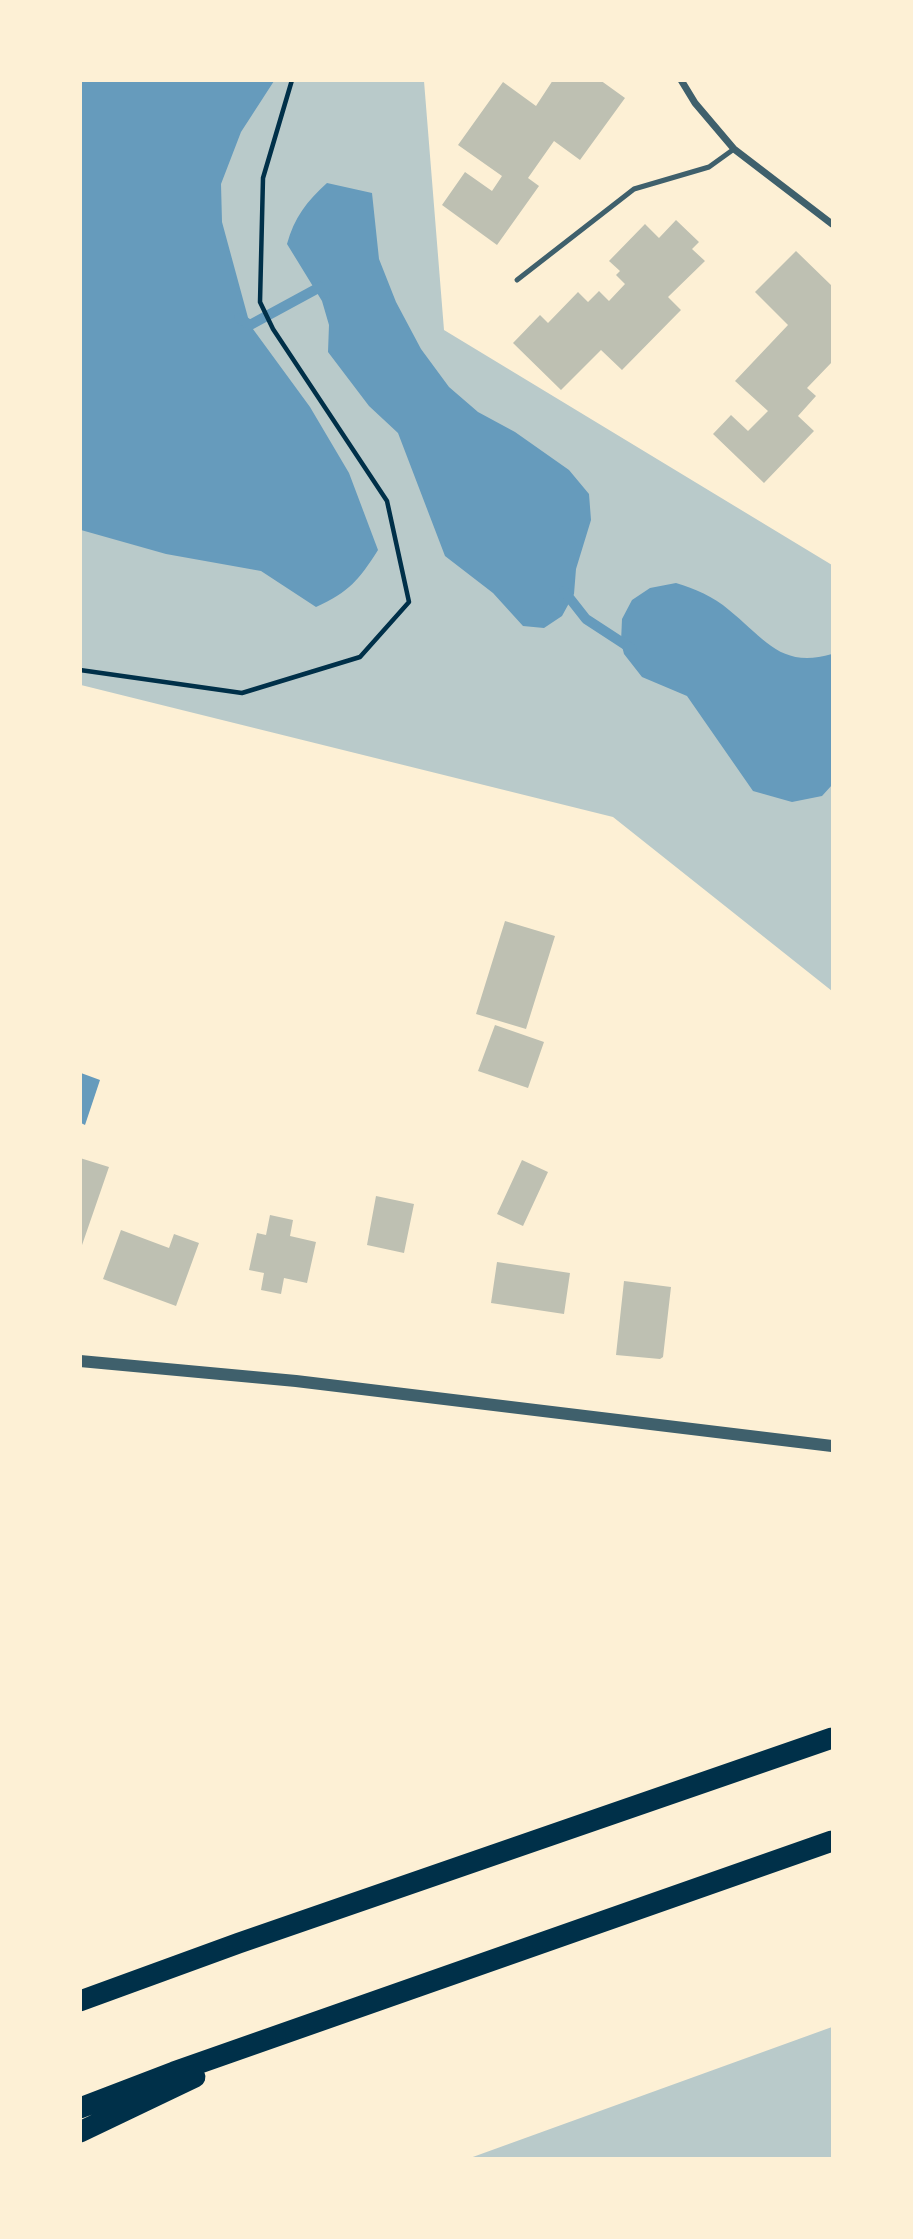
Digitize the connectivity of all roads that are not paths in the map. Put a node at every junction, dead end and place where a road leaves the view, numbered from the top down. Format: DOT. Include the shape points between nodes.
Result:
graph roads {
  1 [pos="681,80"];
  2 [pos="734,149"];
  3 [pos="832,224"];
  4 [pos="517,280"];
  5 [pos="80,1361"];
  6 [pos="832,1446"];
  7 [pos="832,1738"];
  8 [pos="832,1841"];
  9 [pos="239,1943"];
  10 [pos="80,1985"];
  11 [pos="80,2001"];
  12 [pos="288,2032"];
  13 [pos="80,2108"];
  14 [pos="80,2132"];
  1 -- 2 [label="street"];
  2 -- 3 [label="street"];
  2 -- 4 [label="lane" via="709,167 634,189"];
  5 -- 6 [label="street" via="296,1381"];
  7 -- 9 [label="highway"];
  8 -- 12 [label="highway"];
  9 -- 10 [label="highway"];
  9 -- 11 [label="highway"];
  12 -- 13 [label="highway"];
  12 -- 14 [label="highway"];
}
